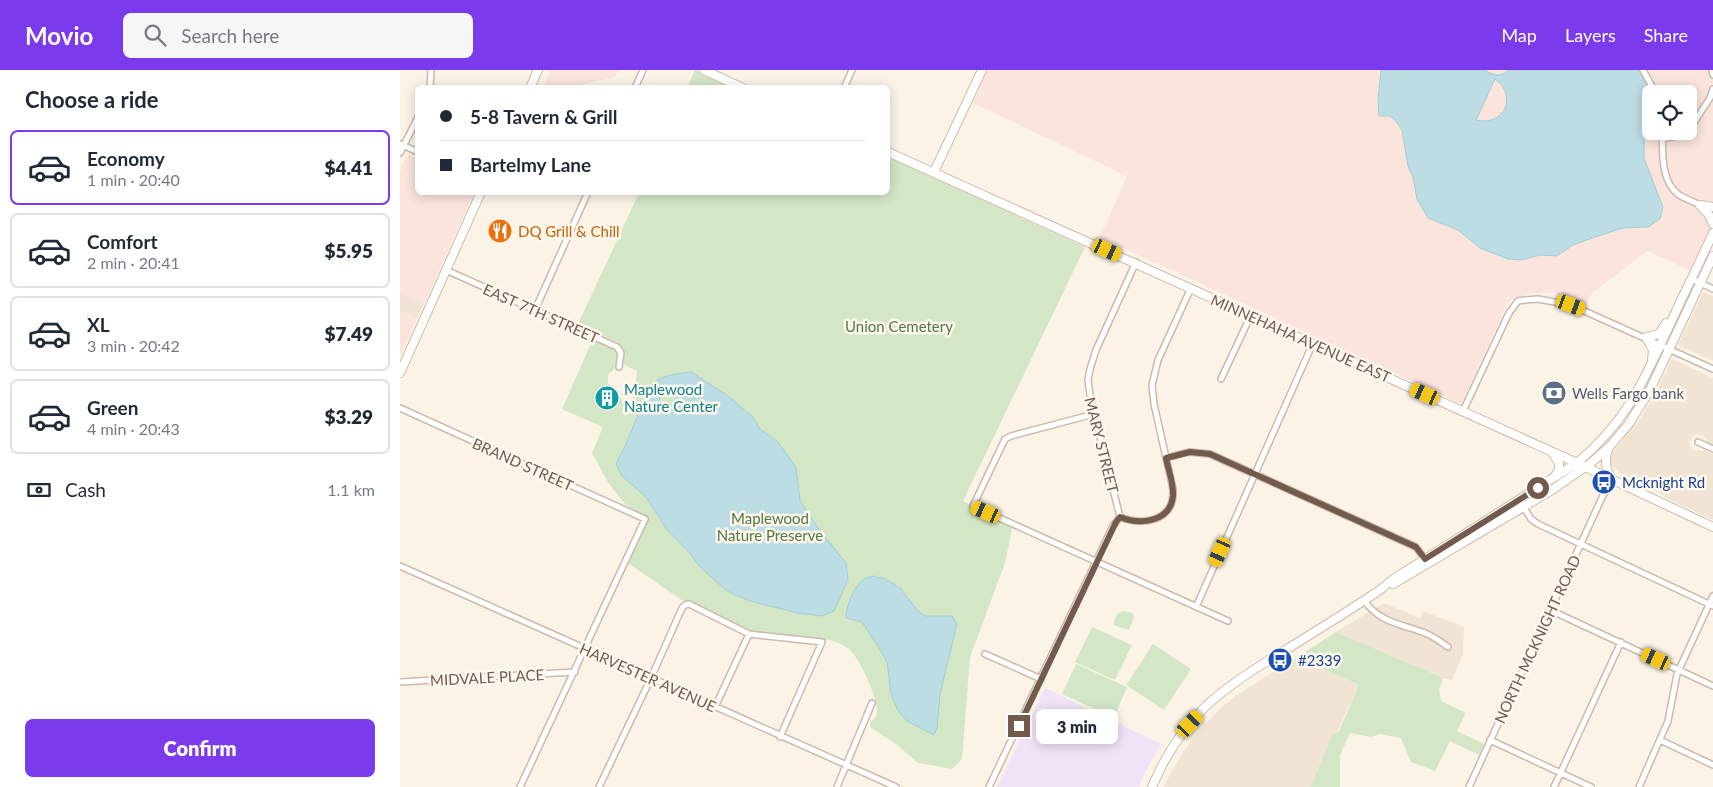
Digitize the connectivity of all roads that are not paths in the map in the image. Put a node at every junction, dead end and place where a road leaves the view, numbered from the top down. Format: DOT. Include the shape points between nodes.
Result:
graph roads {
  1 [pos="431,70"];
  2 [pos="538,70"];
  3 [pos="643,70"];
  4 [pos="704,70"];
  5 [pos="852,70"];
  6 [pos="982,70"];
  7 [pos="1643,70"];
  8 [pos="1712,70"];
  9 [pos="1713,75"];
  10 [pos="430,85"];
  11 [pos="531,85"];
  12 [pos="636,85"];
  13 [pos="736,85"];
  14 [pos="845,85"];
  15 [pos="1651,85"];
  16 [pos="1713,89"];
  17 [pos="1697,118"];
  18 [pos="415,122"];
  19 [pos="1662,140"];
  20 [pos="402,144"];
  21 [pos="415,150"];
  22 [pos="400,153"];
  23 [pos="890,153"];
  24 [pos="934,172"];
  25 [pos="480,195"];
  26 [pos="587,195"];
  27 [pos="1700,204"];
  28 [pos="1713,208"];
  29 [pos="1713,224"];
  30 [pos="1713,233"];
  31 [pos="1713,256"];
  32 [pos="1136,262"];
  33 [pos="446,270"];
  34 [pos="1692,279"];
  35 [pos="1700,283"];
  36 [pos="1191,288"];
  37 [pos="1713,289"];
  38 [pos="1677,309"];
  39 [pos="535,310"];
  40 [pos="1251,315"];
  41 [pos="1646,337"];
  42 [pos="1313,343"];
  43 [pos="1661,344"];
  44 [pos="1670,348"];
  45 [pos="619,367"];
  46 [pos="1651,367"];
  47 [pos="1713,369"];
  48 [pos="400,373"];
  49 [pos="1221,379"];
  50 [pos="1468,401"];
  51 [pos="400,408"];
  52 [pos="1455,408"];
  53 [pos="1463,411"];
  54 [pos="1094,414"];
  55 [pos="1698,442"];
  56 [pos="1610,446"];
  57 [pos="1547,449"];
  58 [pos="1713,449"];
  59 [pos="1166,458"];
  60 [pos="1577,463"];
  61 [pos="1585,467"];
  62 [pos="1255,474"];
  63 [pos="1555,477"];
  64 [pos="1613,480"];
  65 [pos="1605,491"];
  66 [pos="1518,500"];
  67 [pos="1524,507"];
  68 [pos="1120,517"];
  69 [pos="1713,527"];
  70 [pos="1580,544"];
  71 [pos="1426,561"];
  72 [pos="1097,562"];
  73 [pos="400,566"];
  74 [pos="1713,596"];
  75 [pos="1364,600"];
  76 [pos="1711,605"];
  77 [pos="1196,607"];
  78 [pos="1550,610"];
  79 [pos="1228,622"];
  80 [pos="749,634"];
  81 [pos="1620,642"];
  82 [pos="1448,647"];
  83 [pos="586,649"];
  84 [pos="985,654"];
  85 [pos="1679,670"];
  86 [pos="575,672"];
  87 [pos="651,678"];
  88 [pos="1041,680"];
  89 [pos="400,682"];
  90 [pos="1713,686"];
  91 [pos="872,703"];
  92 [pos="714,707"];
  93 [pos="780,737"];
  94 [pos="1490,740"];
  95 [pos="1660,740"];
  96 [pos="846,765"];
  97 [pos="1713,765"];
  98 [pos="1560,773"];
  99 [pos="520,787"];
  100 [pos="599,787"];
  101 [pos="837,787"];
  102 [pos="896,787"];
  103 [pos="989,787"];
  104 [pos="1152,787"];
  105 [pos="1469,787"];
  106 [pos="1554,787"];
  107 [pos="1591,787"];
  108 [pos="1639,787"];
  1 -- 10 [label="street"];
  2 -- 11 [label="main road"];
  3 -- 12 [label="street"];
  4 -- 13 [label="main road"];
  5 -- 14 [label="street"];
  6 -- 24 [label="main road"];
  7 -- 15 [label="street"];
  8 -- 9 [label="street"];
  16 -- 17 [label="street"];
  18 -- 20 [label="street"];
  19 -- 27 [label="street" via="1665,172 1671,186 1684,198"];
  20 -- 21 [label="street"];
  20 -- 22 [label="street"];
  23 -- 24 [label="main road, MINNEHAHA AVENUE EAST"];
  24 -- 32 [label="main road, MINNEHAHA AVENUE EAST"];
  25 -- 33 [label="main road"];
  26 -- 39 [label="street"];
  27 -- 28 [label="main road"];
  27 -- 29 [label="main road"];
  30 -- 34 [label="main road"];
  31 -- 35 [label="main road"];
  32 -- 36 [label="main road, MINNEHAHA AVENUE EAST"];
  32 -- 54 [label="street, MARY STREET" via="1092,359 1088,380"];
  33 -- 39 [label="street, EAST 7TH STREET"];
  33 -- 48 [label="main road"];
  34 -- 35 [label="street"];
  34 -- 38 [label="main road"];
  35 -- 37 [label="street"];
  35 -- 44 [label="main road"];
  36 -- 40 [label="main road, MINNEHAHA AVENUE EAST"];
  36 -- 59 [label="street" via="1153,376 1152,394"];
  38 -- 41 [label="main road" via="1659,334"];
  38 -- 43 [label="main road"];
  39 -- 45 [label="street, EAST 7TH STREET" via="616,347 621,353"];
  40 -- 42 [label="main road, MINNEHAHA AVENUE EAST"];
  40 -- 49 [label="street"];
  41 -- 43 [label="street"];
  41 -- 46 [label="main road" via="1653,350"];
  41 -- 50 [label="street" via="1571,305 1538,299 1518,301 1509,313"];
  42 -- 52 [label="main road, MINNEHAHA AVENUE EAST"];
  42 -- 62 [label="street"];
  43 -- 44 [label="street"];
  43 -- 46 [label="main road"];
  44 -- 47 [label="street"];
  44 -- 56 [label="main road" via="1644,402"];
  46 -- 60 [label="main road" via="1621,418"];
  50 -- 52 [label="street"];
  50 -- 53 [label="street"];
  51 -- 83 [label="street, BRAND STREET" via="645,519"];
  52 -- 53 [label="main road, MINNEHAHA AVENUE EAST"];
  53 -- 57 [label="main road, MINNEHAHA AVENUE EAST"];
  54 -- 68 [label="street, MARY STREET"];
  54 -- 72 [label="street" via="1005,439 973,506"];
  55 -- 58 [label="street"];
  56 -- 61 [label="main road"];
  56 -- 64 [label="main road" via="1606,466"];
  57 -- 60 [label="main road, MINNEHAHA AVENUE EAST"];
  57 -- 63 [label="main road" via="1560,463"];
  59 -- 62 [label="street" via="1203,452"];
  59 -- 68 [label="street" via="1173,494 1168,509 1146,522"];
  60 -- 61 [label="main road, MINNEHAHA AVENUE EAST"];
  60 -- 63 [label="main road"];
  61 -- 64 [label="main road, MINNEHAHA AVENUE EAST"];
  61 -- 67 [label="main road"];
  62 -- 71 [label="street" via="1416,547"];
  62 -- 77 [label="street"];
  63 -- 66 [label="main road"];
  64 -- 69 [label="main road, MINNEHAHA AVENUE EAST"];
  65 -- 70 [label="street, NORTH MCKNIGHT ROAD"];
  66 -- 67 [label="street"];
  66 -- 71 [label="main road"];
  67 -- 70 [label="street" via="1534,522"];
  67 -- 71 [label="main road"];
  68 -- 72 [label="street"];
  70 -- 76 [label="street"];
  70 -- 78 [label="street, NORTH MCKNIGHT ROAD"];
  71 -- 75 [label="main road"];
  72 -- 77 [label="street"];
  72 -- 88 [label="street"];
  73 -- 83 [label="street, HARVESTER AVENUE"];
  74 -- 76 [label="street"];
  75 -- 82 [label="street" via="1382,618 1426,633"];
  75 -- 104 [label="main road" via="1251,672 1207,705 1174,745"];
  76 -- 85 [label="street"];
  77 -- 79 [label="street"];
  78 -- 81 [label="street"];
  78 -- 94 [label="street, NORTH MCKNIGHT ROAD"];
  80 -- 87 [label="street" via="689,604 685,605"];
  80 -- 92 [label="street"];
  80 -- 93 [label="street" via="822,642"];
  81 -- 85 [label="street"];
  81 -- 98 [label="street"];
  83 -- 86 [label="street"];
  83 -- 87 [label="street, HARVESTER AVENUE"];
  84 -- 88 [label="street"];
  85 -- 90 [label="street"];
  85 -- 95 [label="street" via="1668,721"];
  86 -- 89 [label="street, MIDVALE PLACE"];
  86 -- 99 [label="street"];
  87 -- 92 [label="street, HARVESTER AVENUE"];
  87 -- 100 [label="street"];
  88 -- 103 [label="street"];
  91 -- 96 [label="street"];
  92 -- 93 [label="street, HARVESTER AVENUE"];
  93 -- 96 [label="street, HARVESTER AVENUE"];
  94 -- 98 [label="street"];
  94 -- 105 [label="street, NORTH MCKNIGHT ROAD"];
  95 -- 97 [label="street"];
  95 -- 108 [label="street"];
  96 -- 101 [label="street"];
  96 -- 102 [label="street, HARVESTER AVENUE"];
  98 -- 106 [label="street"];
  98 -- 107 [label="street"];
}
